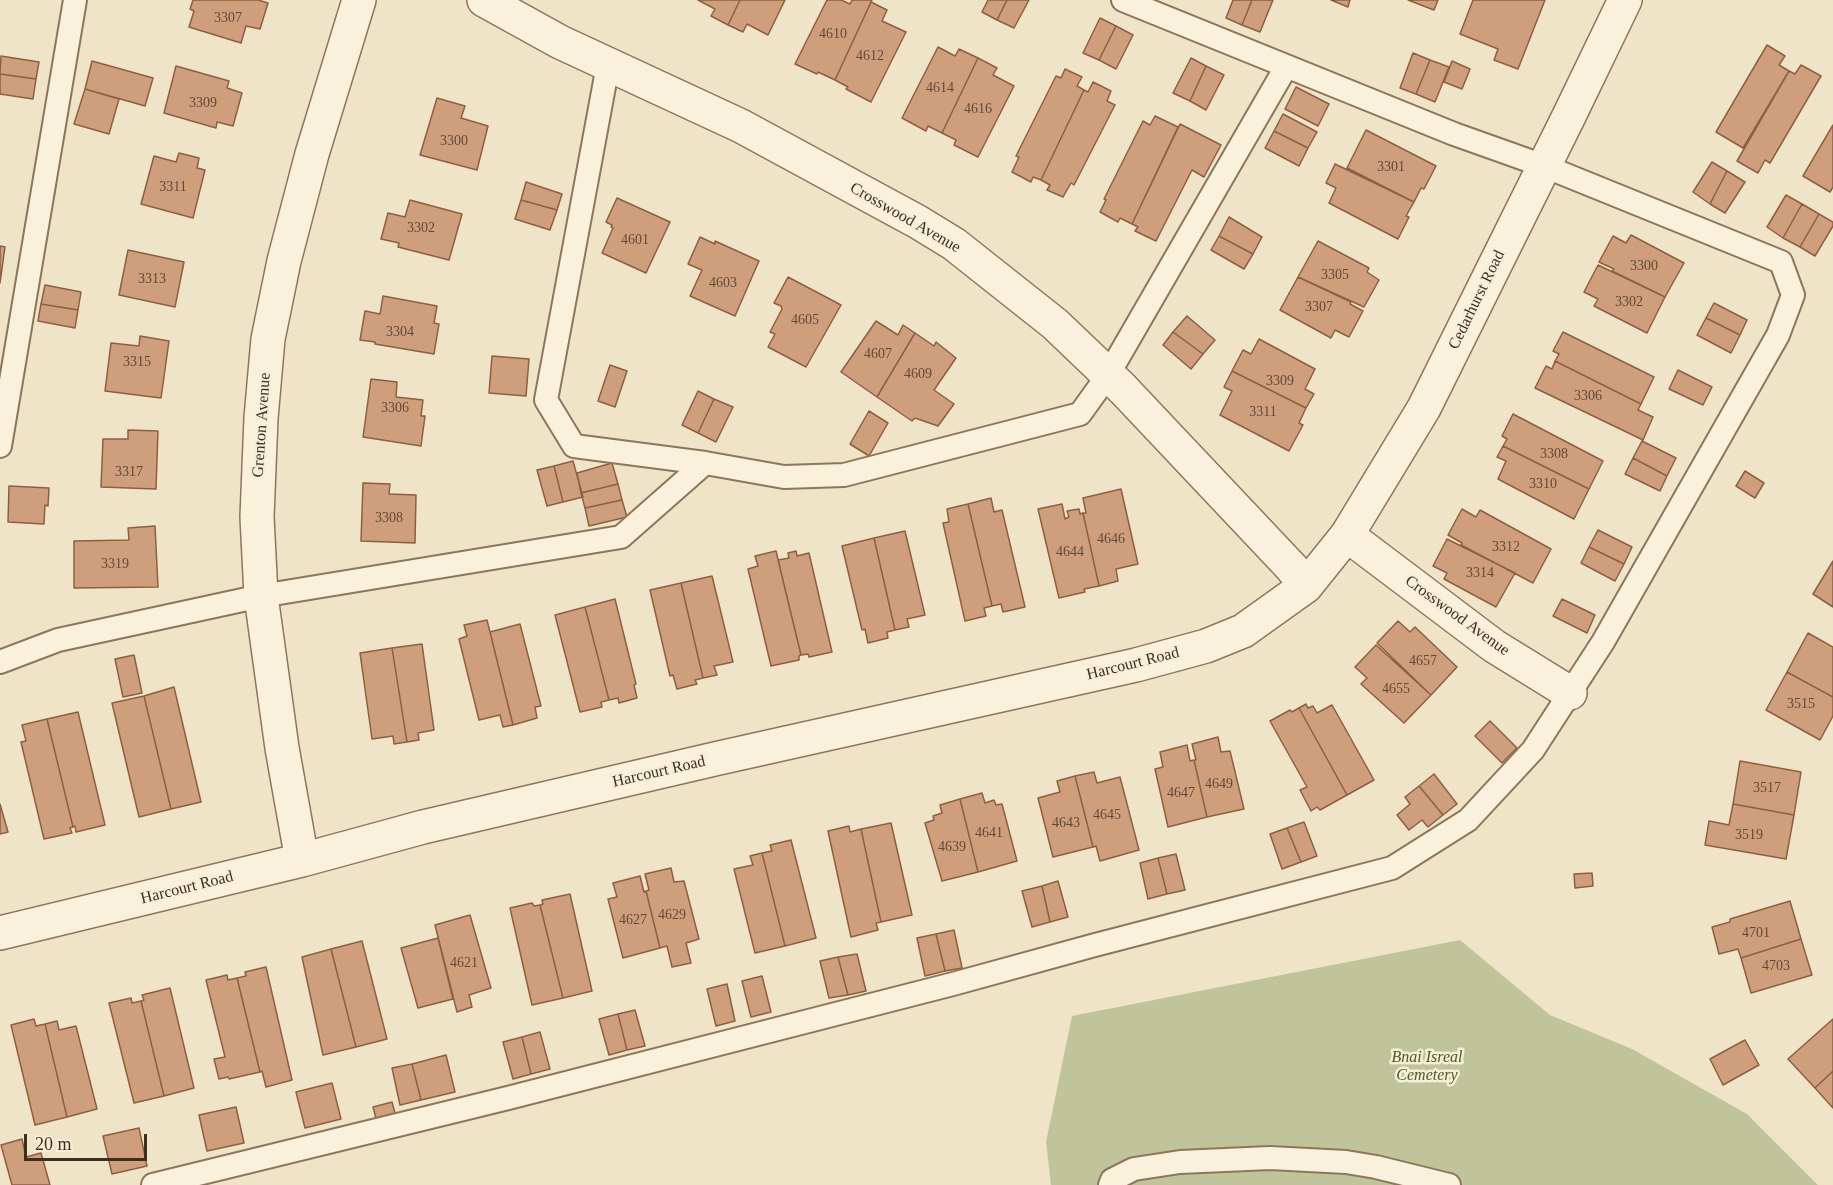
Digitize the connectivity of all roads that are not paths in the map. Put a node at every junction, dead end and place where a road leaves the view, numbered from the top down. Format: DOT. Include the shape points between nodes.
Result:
graph roads {
  1 [pos="75,0"];
  2 [pos="359,0"];
  3 [pos="484,0"];
  4 [pos="1123,0"];
  5 [pos="1625,0"];
  6 [pos="608,65"];
  7 [pos="1286,67"];
  8 [pos="1544,166"];
  9 [pos="1108,375"];
  10 [pos="0,446"];
  11 [pos="705,463"];
  12 [pos="1347,535"];
  13 [pos="1306,586"];
  14 [pos="261,596"];
  15 [pos="0,662"];
  16 [pos="1570,693"];
  17 [pos="302,860"];
  18 [pos="0,933"];
  19 [pos="153,1185"];
  20 [pos="1110,1185"];
  21 [pos="1449,1185"];
  1 -- 10 [label="lane"];
  2 -- 14 [label="street, Grenton Avenue" via="303,186 268,339 257,517"];
  3 -- 6 [label="street, Crosswood Avenue"];
  4 -- 7 [label="lane"];
  5 -- 8 [label="street, Cedarhurst Road"];
  6 -- 9 [label="street, Crosswood Avenue" via="741,126 954,244 1055,324"];
  6 -- 11 [label="lane" via="546,400 574,446"];
  7 -- 8 [label="lane"];
  7 -- 9 [label="lane"];
  8 -- 12 [label="street, Cedarhurst Road" via="1424,408"];
  8 -- 16 [label="lane" via="1781,261 1793,295 1778,335"];
  9 -- 11 [label="lane" via="1080,414 844,476 784,477"];
  9 -- 13 [label="street, Crosswood Avenue"];
  11 -- 14 [label="lane" via="621,537"];
  12 -- 13 [label="street, Cedarhurst Road"];
  12 -- 16 [label="street, Crosswood Avenue" via="1494,646"];
  13 -- 17 [label="street, Harcourt Road" via="1243,632 1206,646 423,827"];
  14 -- 15 [label="lane" via="58,640"];
  14 -- 17 [label="street, Grenton Avenue"];
  16 -- 19 [label="lane" via="1533,750 1468,820 1392,868 508,1098"];
  17 -- 18 [label="street, Harcourt Road"];
  20 -- 21 [label="lane" via="1112,1180 1134,1169 1180,1162 1270,1158 1346,1162"];
}
